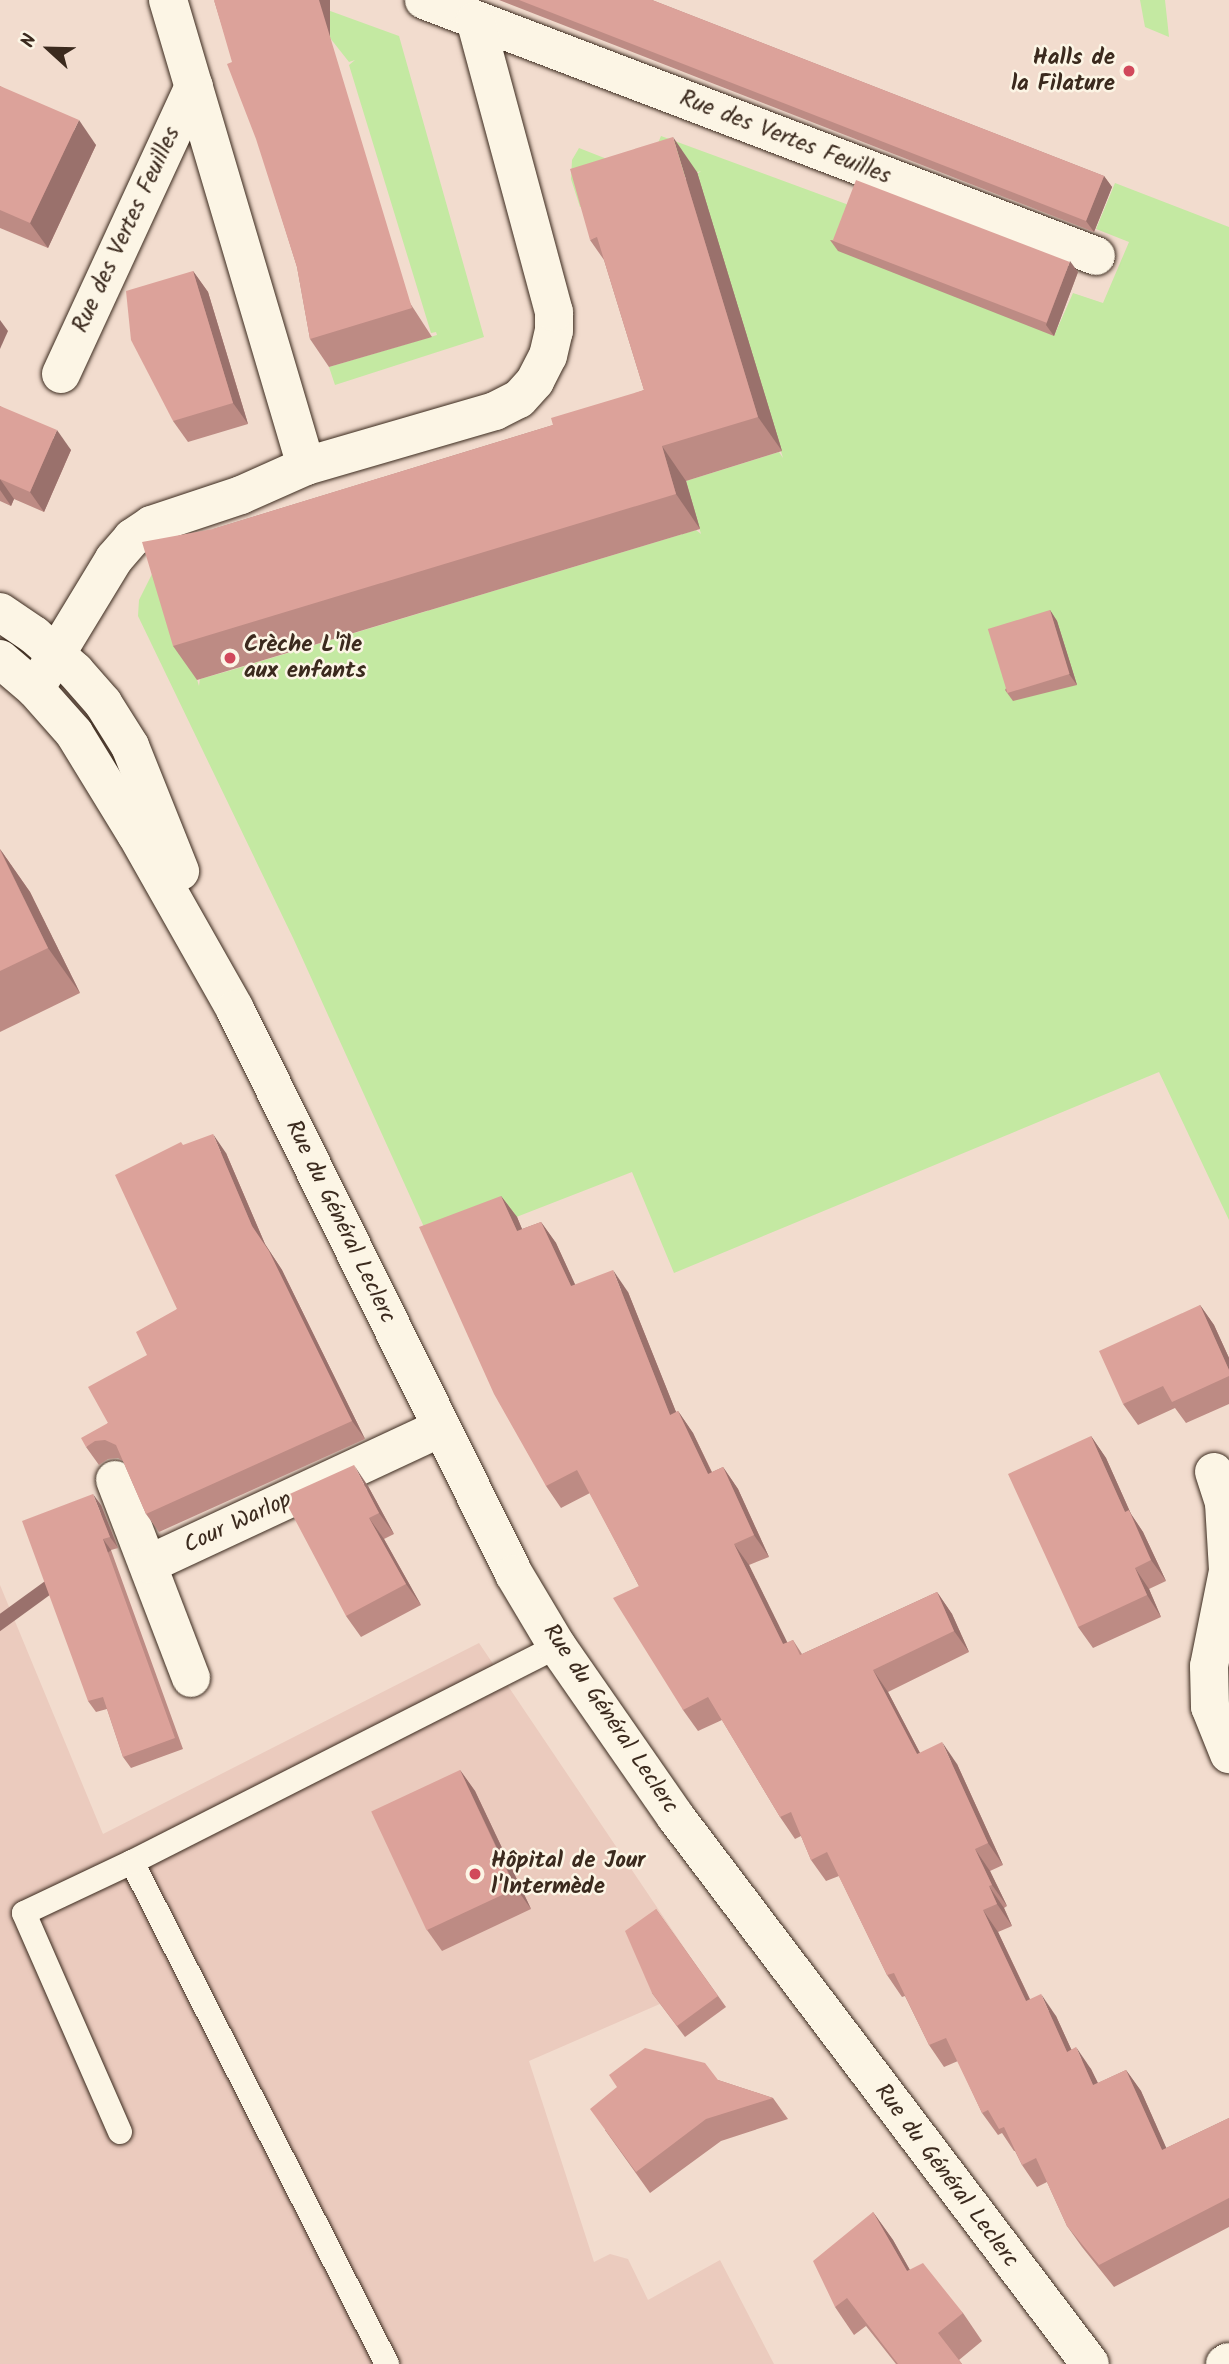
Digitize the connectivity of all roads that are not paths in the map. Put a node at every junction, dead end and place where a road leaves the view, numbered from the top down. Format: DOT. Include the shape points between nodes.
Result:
graph roads {
  1 [pos="168,0"];
  2 [pos="424,0"];
  3 [pos="475,20"];
  4 [pos="194,86"];
  5 [pos="1096,256"];
  6 [pos="61,374"];
  7 [pos="306,466"];
  8 [pos="0,612"];
  9 [pos="56,654"];
  10 [pos="0,659"];
  11 [pos="35,689"];
  12 [pos="235,1009"];
  13 [pos="441,1428"];
  14 [pos="1214,1472"];
  15 [pos="116,1480"];
  16 [pos="149,1564"];
  17 [pos="557,1646"];
  18 [pos="191,1678"];
  19 [pos="1229,1754"];
  20 [pos="132,1862"];
  21 [pos="120,2132"];
  22 [pos="387,2364"];
  23 [pos="1090,2364"];
  1 -- 4 [label="street, Rue des Vertes Feuilles"];
  2 -- 3 [label="street, Rue des Vertes Feuilles"];
  3 -- 5 [label="street, Rue des Vertes Feuilles"];
  3 -- 7 [label="street" via="554,312 548,356 519,399 495,411"];
  4 -- 6 [label="street, Rue des Vertes Feuilles"];
  4 -- 7 [label="street, Rue des Vertes Feuilles"];
  7 -- 9 [label="street" via="241,495 151,525 132,538 92,592"];
  8 -- 9 [label="street, Rue du Général Leclerc"];
  9 -- 11 [label="street"];
  9 -- 12 [label="street, Rue du Général Leclerc" via="103,703 130,746"];
  10 -- 11 [label="street, Rue du Général Leclerc"];
  11 -- 12 [label="street, Rue du Général Leclerc" via="74,733 97,769"];
  12 -- 13 [label="street, Rue du Général Leclerc"];
  13 -- 16 [label="street, Cour Warlop"];
  13 -- 17 [label="street, Rue du Général Leclerc" via="514,1574"];
  14 -- 19 [label="street" via="1224,1503 1228,1571 1209,1666 1210,1707"];
  15 -- 16 [label="street"];
  16 -- 18 [label="street"];
  17 -- 20 [label="lane"];
  17 -- 23 [label="street, Rue du Général Leclerc" via="675,1816"];
  20 -- 21 [label="lane" via="24,1913"];
  20 -- 22 [label="lane"];
}
